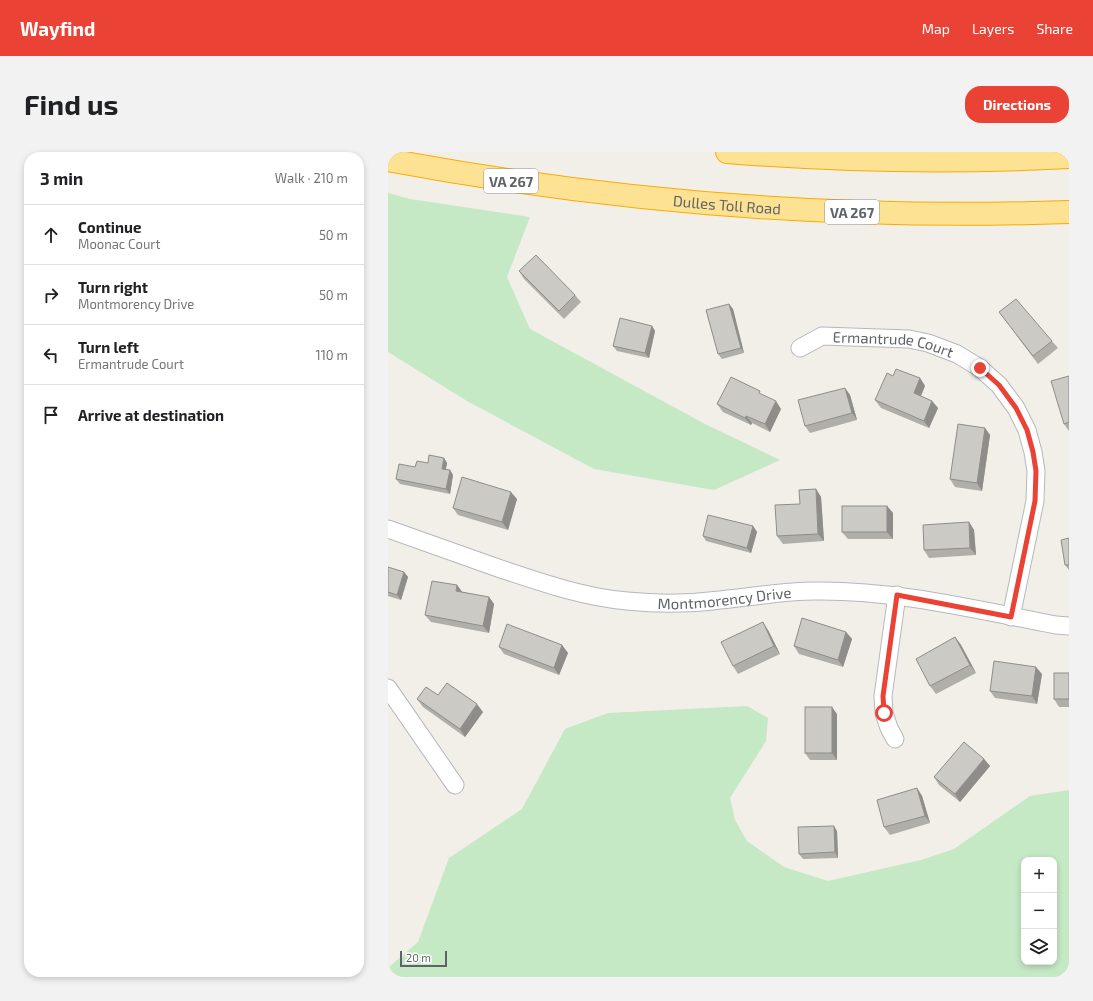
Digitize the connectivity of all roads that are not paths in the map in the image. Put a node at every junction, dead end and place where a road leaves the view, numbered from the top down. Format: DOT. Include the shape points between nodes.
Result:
graph roads {
  1 [pos="727,152"];
  2 [pos="1069,157"];
  3 [pos="388,160"];
  4 [pos="1012,160"];
  5 [pos="1069,162"];
  6 [pos="1069,212"];
  7 [pos="800,348"];
  8 [pos="388,529"];
  9 [pos="897,595"];
  10 [pos="1011,617"];
  11 [pos="1069,626"];
  12 [pos="388,688"];
  13 [pos="895,740"];
  14 [pos="455,785"];
  1 -- 4 [label="highway" via="857,159"];
  2 -- 4 [label="highway"];
  3 -- 6 [label="highway, Dulles Toll Road / VA 267" via="547,186 742,207 908,214"];
  4 -- 5 [label="highway"];
  7 -- 10 [label="street, Ermantrude Court" via="822,336 909,339 957,354 980,368 999,385 1016,408 1027,430 1036,471 1035,501"];
  8 -- 9 [label="street, Montmorency Drive" via="555,587 627,601 672,603 814,590"];
  9 -- 10 [label="street, Montmorency Drive"];
  9 -- 13 [label="street" via="883,696 884,713"];
  10 -- 11 [label="street, Montmorency Drive"];
  12 -- 14 [label="street"];
}
